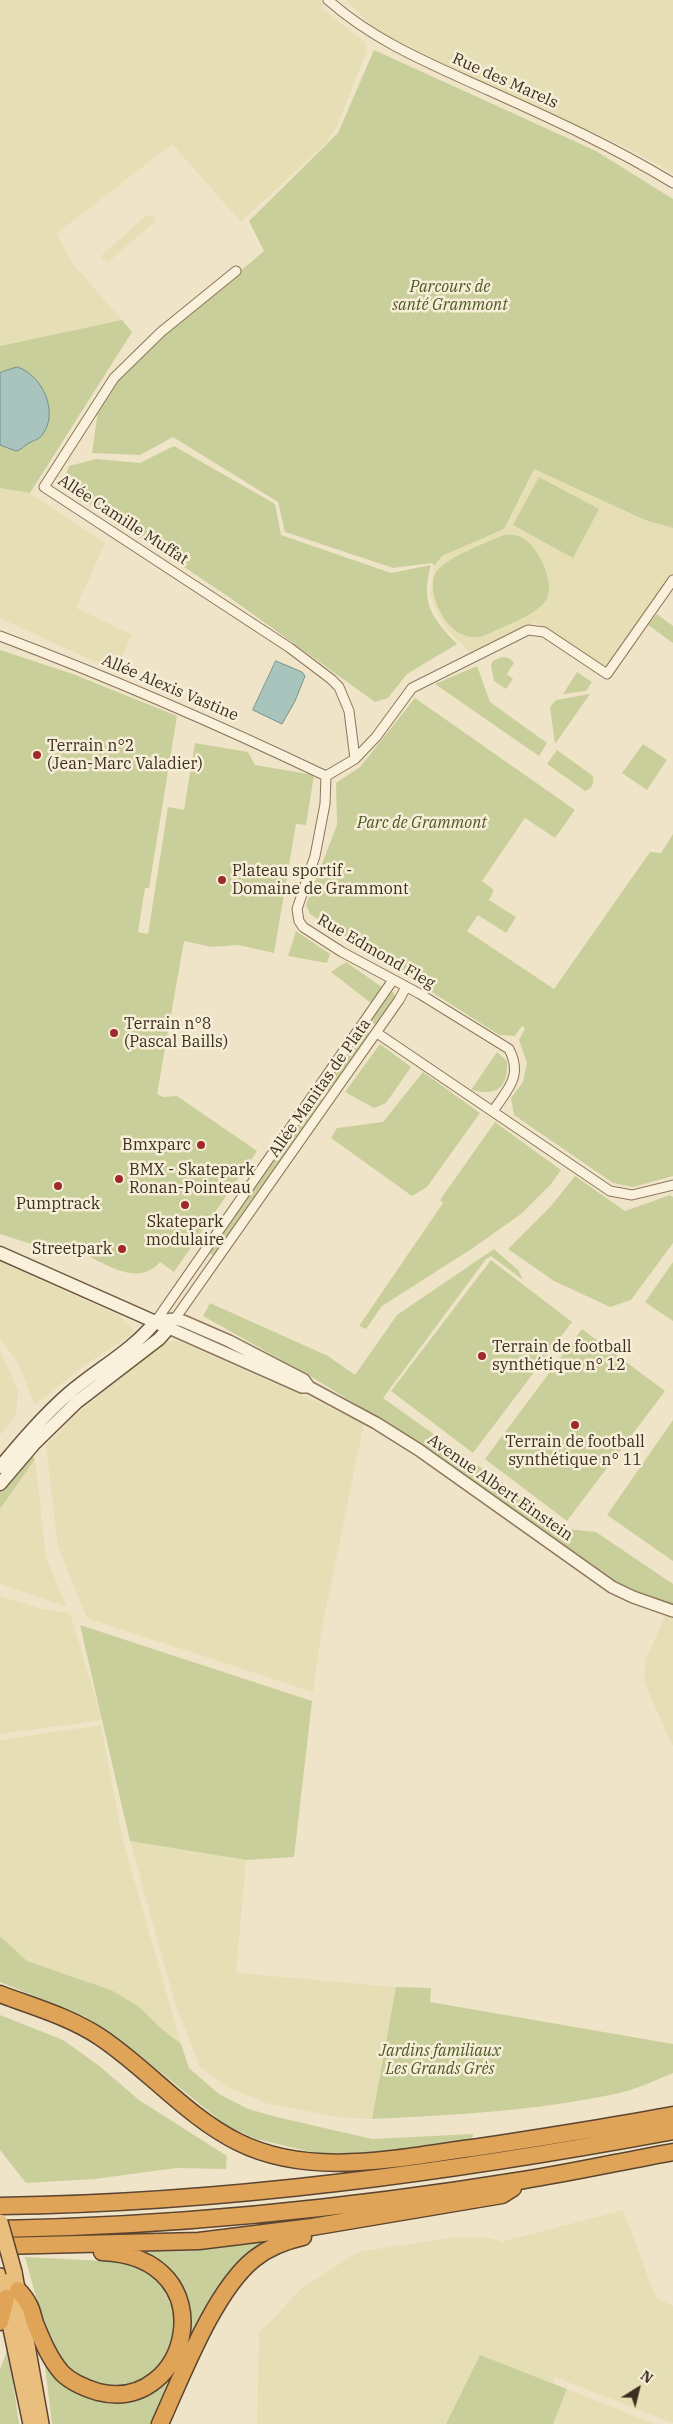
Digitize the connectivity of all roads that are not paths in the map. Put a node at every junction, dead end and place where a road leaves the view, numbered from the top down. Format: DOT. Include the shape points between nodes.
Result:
graph roads {
  1 [pos="328,0"];
  2 [pos="673,183"];
  3 [pos="236,271"];
  4 [pos="673,580"];
  5 [pos="0,636"];
  6 [pos="355,758"];
  7 [pos="326,776"];
  8 [pos="393,980"];
  9 [pos="406,987"];
  10 [pos="377,1033"];
  11 [pos="493,1111"];
  12 [pos="673,1185"];
  13 [pos="0,1253"];
  14 [pos="133,1311"];
  15 [pos="156,1321"];
  16 [pos="172,1323"];
  17 [pos="137,1341"];
  18 [pos="32,1438"];
  19 [pos="0,1467"];
  20 [pos="0,1484"];
  21 [pos="673,1611"];
  22 [pos="0,1994"];
  23 [pos="673,2115"];
  24 [pos="673,2131"];
  25 [pos="673,2152"];
  26 [pos="526,2180"];
  27 [pos="0,2206"];
  28 [pos="367,2219"];
  29 [pos="0,2222"];
  30 [pos="0,2229"];
  31 [pos="53,2245"];
  32 [pos="0,2246"];
  33 [pos="7,2274"];
  34 [pos="12,2294"];
  35 [pos="0,2322"];
  36 [pos="31,2424"];
  37 [pos="41,2424"];
  38 [pos="160,2424"];
  1 -- 2 [label="street, Rue des Marels" via="358,24 407,54 584,133"];
  3 -- 6 [label="street, Allée Camille Muffat" via="161,332 114,378 44,487 290,648 331,679 339,687 348,711"];
  4 -- 6 [label="street" via="607,674 538,630 528,630 412,688 376,737"];
  5 -- 7 [label="street, Allée Alexis Vastine" via="97,672"];
  6 -- 7 [label="street"];
  7 -- 8 [label="street, Rue Edmond Fleg" via="326,804 315,856 302,888 298,916 303,927"];
  8 -- 9 [label="street, Rue Edmond Fleg"];
  8 -- 15 [label="street, Allée Manitas de Plata"];
  9 -- 10 [label="street, Allée Manitas de Plata"];
  9 -- 11 [label="street, Rue Edmond Fleg" via="509,1049 514,1060 514,1079"];
  10 -- 11 [label="street"];
  10 -- 16 [label="street, Allée Manitas de Plata"];
  11 -- 12 [label="street" via="610,1191 632,1195"];
  13 -- 14 [label="main road, Avenue Albert Einstein"];
  14 -- 15 [label="main road, Avenue Albert Einstein"];
  14 -- 17 [label="main road" via="139,1329"];
  15 -- 16 [label="main road, Avenue Albert Einstein"];
  15 -- 17 [label="main road"];
  16 -- 18 [label="main road" via="159,1339"];
  16 -- 21 [label="street, Avenue Albert Einstein" via="302,1388 309,1387 376,1423 612,1586 632,1597"];
  17 -- 18 [label="main road" via="68,1394"];
  18 -- 19 [label="main road"];
  18 -- 20 [label="main road"];
  22 -- 23 [label="highway" via="75,2022 100,2037 223,2134 258,2151 293,2159 319,2163 376,2160"];
  24 -- 27 [label="highway" via="390,2178 196,2198"];
  25 -- 26 [label="highway"];
  26 -- 28 [label="highway" via="502,2195"];
  26 -- 30 [label="highway" via="223,2218 73,2228"];
  28 -- 31 [label="highway" via="199,2241"];
  28 -- 38 [label="highway" via="350,2227 285,2241 246,2266 217,2306"];
  29 -- 33 [label="highway, bridge"];
  31 -- 32 [label="highway"];
  31 -- 34 [label="highway" via="68,2251 122,2254 142,2259 164,2275 178,2296 184,2323 179,2348 167,2369 152,2383 133,2392 109,2394 82,2387 63,2374 48,2354 30,2306"];
  33 -- 34 [label="highway"];
  34 -- 35 [label="highway"];
  34 -- 36 [label="highway"];
  34 -- 37 [label="highway"];
}
